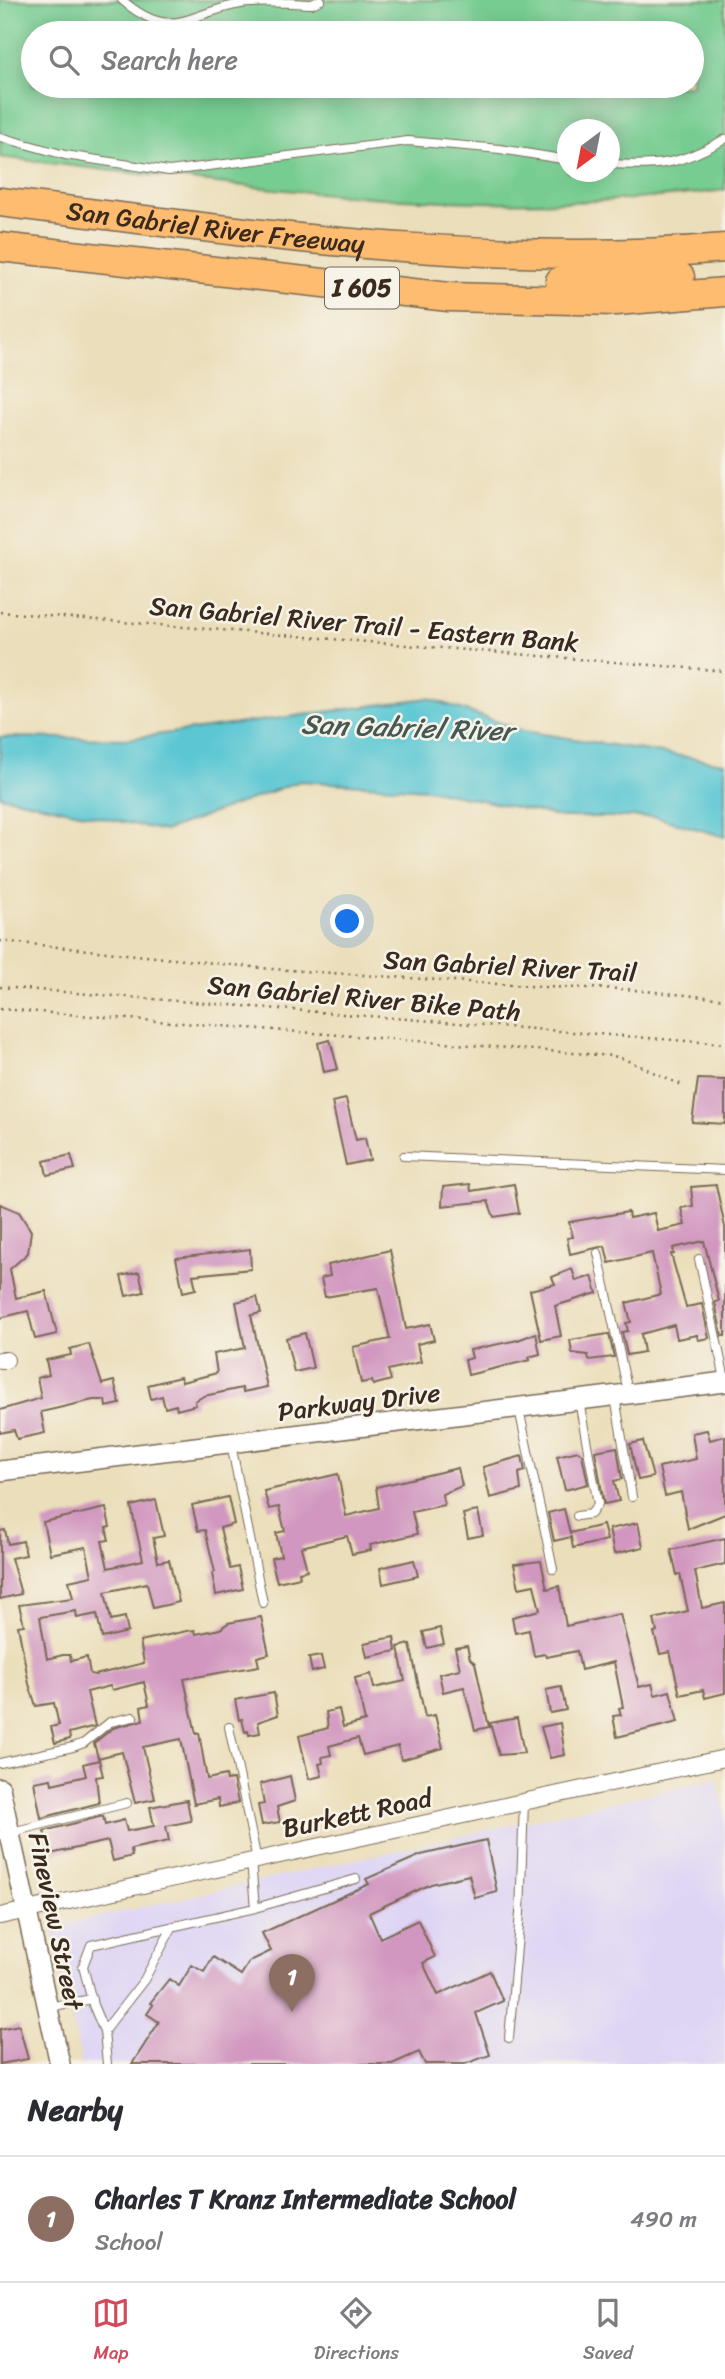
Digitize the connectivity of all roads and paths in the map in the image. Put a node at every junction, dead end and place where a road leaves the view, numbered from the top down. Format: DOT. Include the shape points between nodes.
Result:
graph roads {
  1 [pos="122,0"];
  2 [pos="321,0"];
  3 [pos="160,21"];
  4 [pos="187,21"];
  5 [pos="0,137"];
  6 [pos="725,139"];
  7 [pos="557,158"];
  8 [pos="620,165"];
  9 [pos="0,202"];
  10 [pos="0,219"];
  11 [pos="0,229"];
  12 [pos="0,247"];
  13 [pos="725,248"];
  14 [pos="725,265"];
  15 [pos="725,276"];
  16 [pos="725,292"];
  17 [pos="0,612"];
  18 [pos="725,670"];
  19 [pos="0,941"];
  20 [pos="0,986"];
  21 [pos="725,999"];
  22 [pos="0,1009"];
  23 [pos="725,1044"];
  24 [pos="685,1086"];
  25 [pos="404,1156"];
  26 [pos="725,1170"];
  27 [pos="598,1253"];
  28 [pos="699,1259"];
  29 [pos="725,1381"];
  30 [pos="622,1396"];
  31 [pos="579,1401"];
  32 [pos="519,1409"];
  33 [pos="231,1444"];
  34 [pos="0,1471"];
  35 [pos="632,1497"];
  36 [pos="577,1516"];
  37 [pos="553,1569"];
  38 [pos="263,1603"];
  39 [pos="133,1717"];
  40 [pos="229,1727"];
  41 [pos="725,1758"];
  42 [pos="0,1763"];
  43 [pos="0,1788"];
  44 [pos="524,1802"];
  45 [pos="127,1803"];
  46 [pos="5,1834"];
  47 [pos="254,1861"];
  48 [pos="356,1879"];
  49 [pos="255,1908"];
  50 [pos="27,1910"];
  51 [pos="0,1916"];
  52 [pos="173,1926"];
  53 [pos="92,1998"];
  54 [pos="48,2007"];
  55 [pos="104,2031"];
  56 [pos="509,2038"];
  57 [pos="60,2064"];
  58 [pos="107,2064"];
  1 -- 3 [label="lane" via="140,15"];
  2 -- 4 [label="lane" via="238,5"];
  5 -- 7 [label="lane" via="65,155 169,172 408,141"];
  6 -- 8 [label="lane" via="685,160"];
  9 -- 13 [label="highway, San Gabriel River Freeway / I 605" via="430,251 579,255"];
  10 -- 14 [label="highway" via="460,270"];
  11 -- 15 [label="highway" via="469,279"];
  12 -- 16 [label="highway, San Gabriel River Freeway / I 605" via="449,296 616,301"];
  17 -- 18 [label="path, San Gabriel River Trail - Eastern Bank"];
  19 -- 21 [label="path, San Gabriel River Trail" via="272,969"];
  20 -- 23 [label="path, San Gabriel River Bike Path"];
  22 -- 24 [label="path" via="613,1056 639,1063"];
  25 -- 26 [label="lane"];
  27 -- 30 [label="lane"];
  28 -- 29 [label="lane"];
  29 -- 30 [label="street, Parkway Drive"];
  30 -- 31 [label="street, Parkway Drive"];
  30 -- 35 [label="lane"];
  31 -- 32 [label="street, Parkway Drive"];
  31 -- 36 [label="lane" via="598,1504 591,1514"];
  32 -- 33 [label="street, Parkway Drive"];
  32 -- 37 [label="lane"];
  33 -- 34 [label="street, Parkway Drive"];
  33 -- 38 [label="lane"];
  39 -- 42 [label="lane" via="110,1722 84,1743"];
  40 -- 47 [label="lane"];
  41 -- 44 [label="street, Burkett Road"];
  43 -- 46 [label="street, Fineview Street"];
  44 -- 47 [label="street, Burkett Road"];
  44 -- 56 [label="lane"];
  45 -- 46 [label="lane"];
  46 -- 50 [label="street, Fineview Street"];
  47 -- 49 [label="lane"];
  47 -- 50 [label="street, Burkett Road"];
  48 -- 49 [label="lane"];
  49 -- 52 [label="lane"];
  50 -- 51 [label="street, Burkett Road"];
  50 -- 54 [label="street, Fineview Street"];
  52 -- 53 [label="lane" via="91,1945 83,1966"];
  52 -- 55 [label="lane" via="144,1980"];
  53 -- 54 [label="lane"];
  53 -- 55 [label="lane"];
  54 -- 57 [label="street, Fineview Street"];
  55 -- 58 [label="lane"];
}
